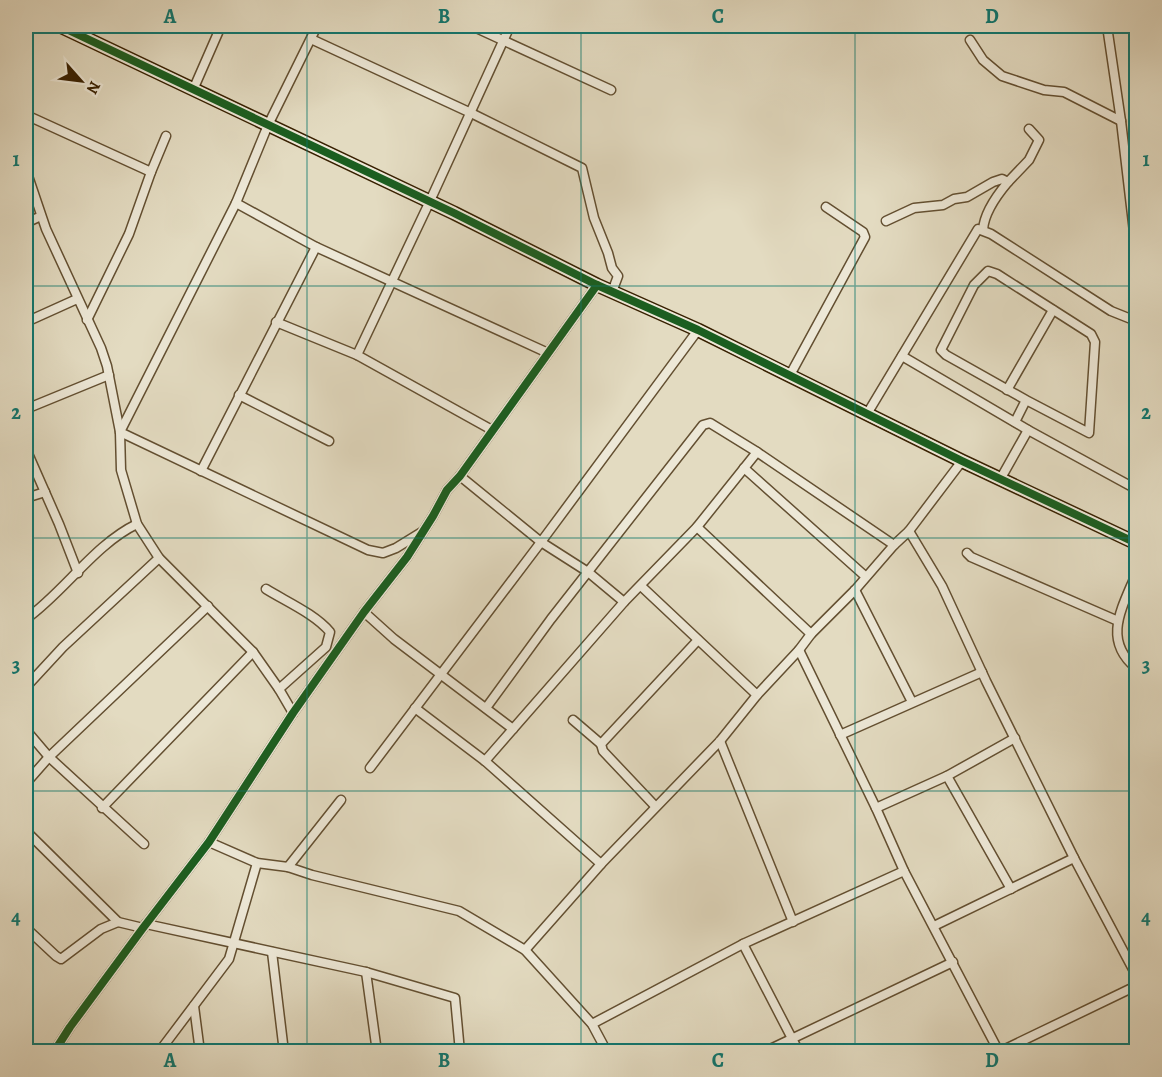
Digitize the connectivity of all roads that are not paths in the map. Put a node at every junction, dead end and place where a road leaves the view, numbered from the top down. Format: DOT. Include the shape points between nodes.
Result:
graph roads {
  1 [pos="60,26"];
  2 [pos="221,26"];
  3 [pos="317,26"];
  4 [pos="472,26"];
  5 [pos="510,26"];
  6 [pos="1107,26"];
  7 [pos="1126,26"];
  8 [pos="311,39"];
  9 [pos="970,40"];
  10 [pos="503,41"];
  11 [pos="193,90"];
  12 [pos="611,90"];
  13 [pos="471,113"];
  14 [pos="26,115"];
  15 [pos="1121,121"];
  16 [pos="268,125"];
  17 [pos="1029,129"];
  18 [pos="166,136"];
  19 [pos="26,170"];
  20 [pos="151,172"];
  21 [pos="1008,182"];
  22 [pos="430,201"];
  23 [pos="236,203"];
  24 [pos="826,207"];
  25 [pos="41,216"];
  26 [pos="886,221"];
  27 [pos="26,223"];
  28 [pos="984,230"];
  29 [pos="316,247"];
  30 [pos="1137,249"];
  31 [pos="391,282"];
  32 [pos="597,285"];
  33 [pos="612,292"];
  34 [pos="77,299"];
  35 [pos="1053,310"];
  36 [pos="87,320"];
  37 [pos="1137,321"];
  38 [pos="26,322"];
  39 [pos="276,322"];
  40 [pos="698,330"];
  41 [pos="548,352"];
  42 [pos="357,355"];
  43 [pos="902,356"];
  44 [pos="109,375"];
  45 [pos="790,375"];
  46 [pos="1007,390"];
  47 [pos="239,395"];
  48 [pos="1026,400"];
  49 [pos="26,409"];
  50 [pos="867,414"];
  51 [pos="1015,422"];
  52 [pos="492,430"];
  53 [pos="1028,430"];
  54 [pos="120,432"];
  55 [pos="329,441"];
  56 [pos="26,449"];
  57 [pos="757,453"];
  58 [pos="962,460"];
  59 [pos="744,468"];
  60 [pos="201,471"];
  61 [pos="460,476"];
  62 [pos="1001,478"];
  63 [pos="1137,489"];
  64 [pos="45,492"];
  65 [pos="26,498"];
  66 [pos="137,524"];
  67 [pos="697,527"];
  68 [pos="424,530"];
  69 [pos="909,531"];
  70 [pos="541,542"];
  71 [pos="1137,543"];
  72 [pos="894,545"];
  73 [pos="968,553"];
  74 [pos="159,558"];
  75 [pos="588,572"];
  76 [pos="78,573"];
  77 [pos="1137,574"];
  78 [pos="865,576"];
  79 [pos="1137,579"];
  80 [pos="641,586"];
  81 [pos="266,590"];
  82 [pos="855,590"];
  83 [pos="624,602"];
  84 [pos="208,606"];
  85 [pos="364,612"];
  86 [pos="26,619"];
  87 [pos="1118,621"];
  88 [pos="812,634"];
  89 [pos="1137,639"];
  90 [pos="698,640"];
  91 [pos="800,650"];
  92 [pos="253,652"];
  93 [pos="1137,668"];
  94 [pos="982,672"];
  95 [pos="442,674"];
  96 [pos="26,687"];
  97 [pos="279,689"];
  98 [pos="757,695"];
  99 [pos="912,702"];
  100 [pos="416,708"];
  101 [pos="486,708"];
  102 [pos="292,713"];
  103 [pos="573,720"];
  104 [pos="513,729"];
  105 [pos="26,730"];
  106 [pos="840,735"];
  107 [pos="1016,738"];
  108 [pos="720,741"];
  109 [pos="600,744"];
  110 [pos="50,757"];
  111 [pos="485,761"];
  112 [pos="370,768"];
  113 [pos="947,776"];
  114 [pos="26,783"];
  115 [pos="341,800"];
  116 [pos="655,806"];
  117 [pos="102,808"];
  118 [pos="876,808"];
  119 [pos="26,831"];
  120 [pos="209,842"];
  121 [pos="144,844"];
  122 [pos="1074,858"];
  123 [pos="257,863"];
  124 [pos="602,864"];
  125 [pos="288,867"];
  126 [pos="904,871"];
  127 [pos="1011,889"];
  128 [pos="118,922"];
  129 [pos="793,922"];
  130 [pos="145,926"];
  131 [pos="934,926"];
  132 [pos="27,932"];
  133 [pos="235,944"];
  134 [pos="743,944"];
  135 [pos="525,950"];
  136 [pos="272,952"];
  137 [pos="953,962"];
  138 [pos="366,972"];
  139 [pos="1137,975"];
  140 [pos="1137,986"];
  141 [pos="194,1006"];
  142 [pos="592,1024"];
  143 [pos="791,1038"];
  144 [pos="54,1052"];
  145 [pos="159,1052"];
  146 [pos="200,1052"];
  147 [pos="284,1052"];
  148 [pos="376,1052"];
  149 [pos="460,1052"];
  150 [pos="607,1052"];
  151 [pos="764,1052"];
  152 [pos="799,1052"];
  1 -- 11 [label="street"];
  2 -- 11 [label="street"];
  3 -- 8 [label="street"];
  4 -- 10 [label="street"];
  5 -- 10 [label="street"];
  6 -- 7 [label="street"];
  6 -- 15 [label="street"];
  8 -- 13 [label="street"];
  8 -- 16 [label="street"];
  9 -- 15 [label="street" via="983,60 1002,76 1044,90 1064,92"];
  10 -- 12 [label="street"];
  10 -- 13 [label="street"];
  11 -- 16 [label="street"];
  13 -- 22 [label="street"];
  13 -- 33 [label="street" via="582,168 594,218 618,276"];
  14 -- 20 [label="street"];
  15 -- 30 [label="street"];
  16 -- 22 [label="street"];
  16 -- 23 [label="street"];
  17 -- 21 [label="street" via="1039,140 1029,160"];
  18 -- 20 [label="street"];
  19 -- 25 [label="street"];
  20 -- 36 [label="street" via="129,234"];
  21 -- 26 [label="street" via="1002,179 967,197 914,208"];
  21 -- 28 [label="street" via="993,202"];
  22 -- 31 [label="street"];
  22 -- 32 [label="street"];
  23 -- 29 [label="street"];
  23 -- 54 [label="street"];
  24 -- 45 [label="street" via="866,237"];
  25 -- 27 [label="street"];
  25 -- 34 [label="street"];
  28 -- 37 [label="street" via="1111,311"];
  28 -- 43 [label="street" via="974,232"];
  29 -- 31 [label="street"];
  29 -- 39 [label="street"];
  31 -- 41 [label="street"];
  31 -- 42 [label="street"];
  32 -- 33 [label="street"];
  32 -- 41 [label="street"];
  33 -- 40 [label="street"];
  34 -- 36 [label="street"];
  34 -- 38 [label="street"];
  35 -- 46 [label="street"];
  35 -- 46 [label="street" via="988,271 974,285 941,350"];
  35 -- 48 [label="street" via="1090,334 1095,342 1089,433"];
  36 -- 44 [label="street"];
  39 -- 42 [label="street"];
  39 -- 47 [label="street"];
  40 -- 45 [label="street"];
  40 -- 70 [label="street"];
  41 -- 52 [label="street"];
  42 -- 52 [label="street"];
  43 -- 50 [label="street"];
  43 -- 51 [label="street"];
  44 -- 49 [label="street"];
  44 -- 54 [label="street"];
  45 -- 50 [label="street"];
  46 -- 48 [label="street"];
  47 -- 55 [label="street"];
  47 -- 60 [label="street"];
  48 -- 51 [label="street"];
  50 -- 58 [label="street"];
  51 -- 53 [label="street"];
  52 -- 61 [label="street"];
  53 -- 62 [label="street"];
  53 -- 63 [label="street"];
  54 -- 60 [label="street"];
  54 -- 66 [label="street" via="122,470"];
  56 -- 64 [label="street"];
  57 -- 59 [label="street"];
  57 -- 72 [label="street"];
  57 -- 75 [label="street" via="710,423 703,425"];
  58 -- 62 [label="street"];
  58 -- 69 [label="street"];
  59 -- 67 [label="street"];
  59 -- 78 [label="street"];
  60 -- 68 [label="street" via="368,550 383,553"];
  61 -- 68 [label="street" via="447,490"];
  61 -- 70 [label="street"];
  62 -- 71 [label="street"];
  64 -- 65 [label="street"];
  64 -- 76 [label="street"];
  66 -- 74 [label="street"];
  66 -- 76 [label="street" via="125,530"];
  67 -- 80 [label="street"];
  67 -- 88 [label="street"];
  68 -- 85 [label="street"];
  69 -- 72 [label="street"];
  69 -- 94 [label="street" via="942,586"];
  70 -- 75 [label="street"];
  70 -- 95 [label="street"];
  72 -- 78 [label="street"];
  73 -- 87 [label="street"];
  74 -- 84 [label="street"];
  74 -- 96 [label="street"];
  75 -- 83 [label="street"];
  75 -- 101 [label="street"];
  76 -- 86 [label="street"];
  77 -- 87 [label="street"];
  78 -- 82 [label="street"];
  79 -- 89 [label="street"];
  80 -- 83 [label="street"];
  80 -- 90 [label="street"];
  81 -- 97 [label="street" via="330,632 326,646"];
  82 -- 88 [label="street"];
  82 -- 99 [label="street"];
  83 -- 104 [label="street"];
  84 -- 92 [label="street"];
  84 -- 110 [label="street"];
  85 -- 95 [label="street"];
  85 -- 102 [label="street"];
  87 -- 93 [label="street" via="1119,648"];
  88 -- 91 [label="street"];
  90 -- 98 [label="street"];
  90 -- 109 [label="street"];
  91 -- 98 [label="street"];
  91 -- 106 [label="street"];
  92 -- 97 [label="street"];
  92 -- 117 [label="street"];
  94 -- 99 [label="street"];
  94 -- 107 [label="street"];
  95 -- 100 [label="street"];
  95 -- 101 [label="street"];
  97 -- 102 [label="street"];
  98 -- 108 [label="street"];
  99 -- 106 [label="street"];
  100 -- 111 [label="street"];
  100 -- 112 [label="street"];
  101 -- 104 [label="street"];
  102 -- 120 [label="street"];
  103 -- 109 [label="street"];
  104 -- 111 [label="street"];
  105 -- 110 [label="street"];
  106 -- 118 [label="street"];
  107 -- 113 [label="street"];
  107 -- 122 [label="street"];
  108 -- 116 [label="street"];
  108 -- 129 [label="street"];
  109 -- 116 [label="street"];
  110 -- 114 [label="street"];
  110 -- 117 [label="street"];
  111 -- 124 [label="street"];
  113 -- 118 [label="street"];
  113 -- 127 [label="street"];
  115 -- 125 [label="street"];
  116 -- 124 [label="street"];
  117 -- 121 [label="street"];
  118 -- 126 [label="street"];
  119 -- 128 [label="street"];
  120 -- 123 [label="street"];
  120 -- 130 [label="street"];
  122 -- 127 [label="street"];
  122 -- 139 [label="street"];
  123 -- 125 [label="street"];
  123 -- 133 [label="street"];
  124 -- 135 [label="street"];
  125 -- 135 [label="street" via="459,911"];
  126 -- 129 [label="street"];
  126 -- 131 [label="street"];
  127 -- 131 [label="street"];
  128 -- 130 [label="street"];
  128 -- 132 [label="street" via="101,929 61,959"];
  129 -- 134 [label="street"];
  130 -- 133 [label="street"];
  130 -- 144 [label="street"];
  131 -- 137 [label="street"];
  133 -- 136 [label="street"];
  133 -- 141 [label="street" via="230,959"];
  134 -- 142 [label="street"];
  134 -- 143 [label="street"];
  135 -- 142 [label="street"];
  136 -- 138 [label="street"];
  136 -- 147 [label="street"];
  137 -- 140 [label="street" via="999,1052"];
  137 -- 143 [label="street"];
  138 -- 148 [label="street"];
  138 -- 149 [label="street" via="455,998"];
  141 -- 145 [label="street"];
  141 -- 146 [label="street"];
  142 -- 150 [label="street"];
  143 -- 151 [label="street"];
  143 -- 152 [label="street"];
}
